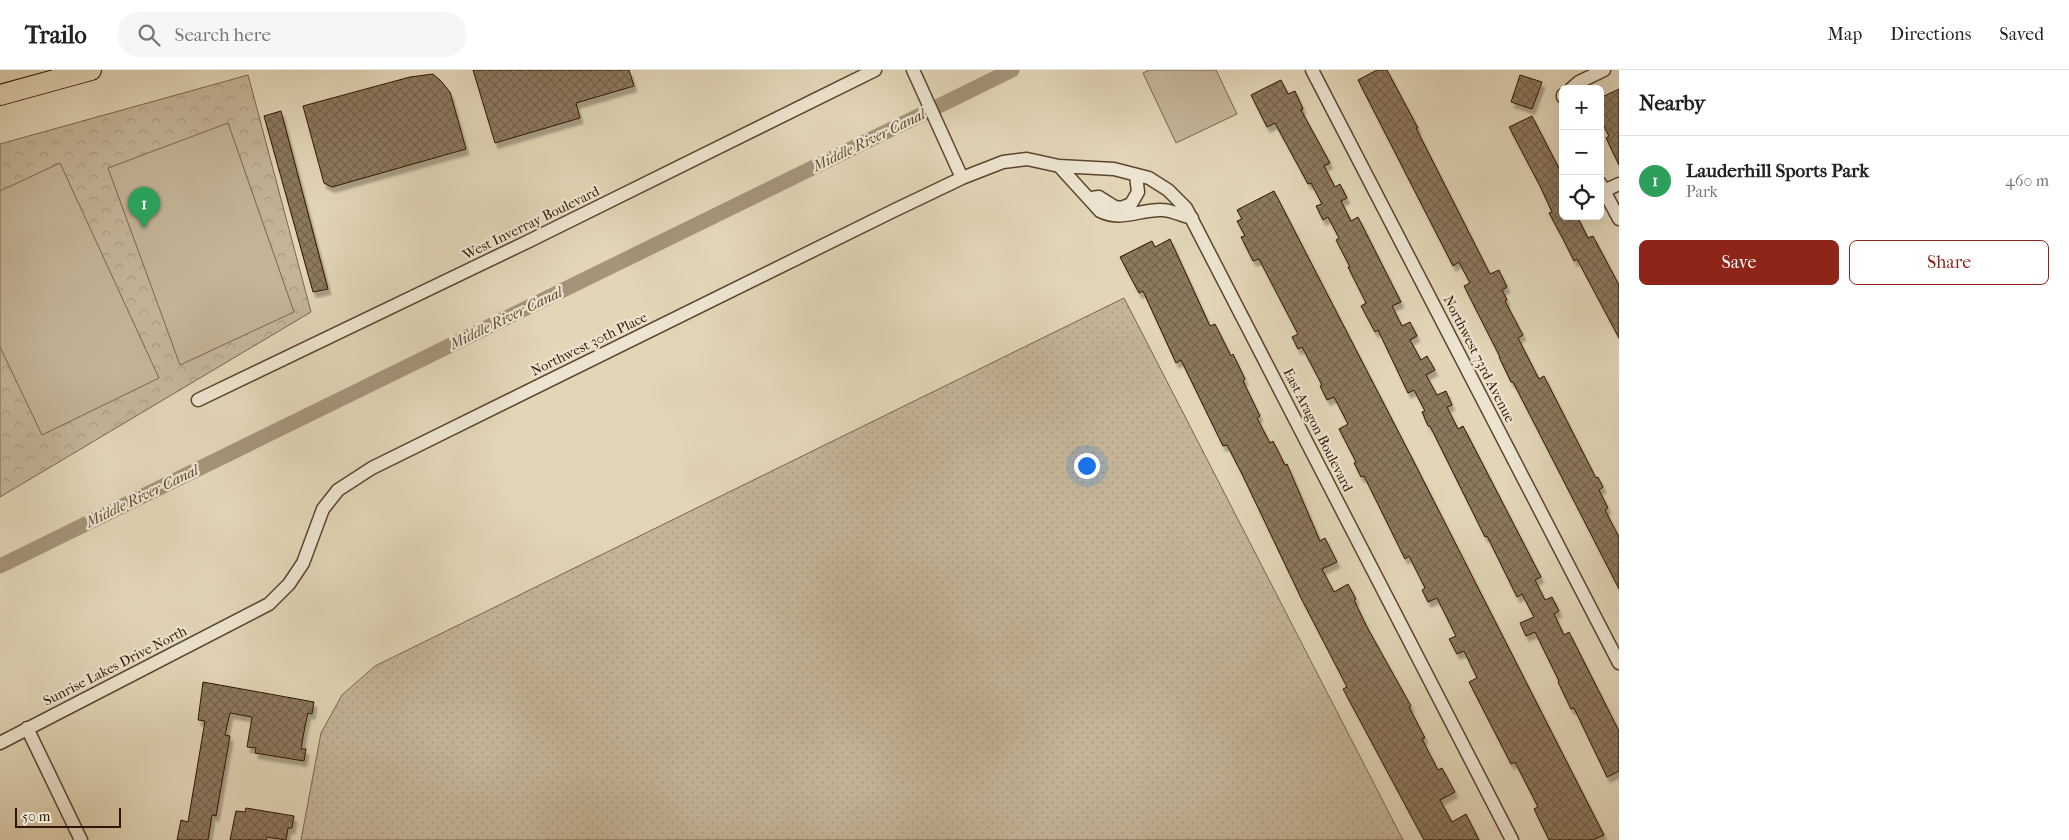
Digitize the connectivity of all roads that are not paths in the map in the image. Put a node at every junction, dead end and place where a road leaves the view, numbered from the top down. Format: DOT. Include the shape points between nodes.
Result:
graph roads {
  1 [pos="49,70"];
  2 [pos="89,70"];
  3 [pos="875,70"];
  4 [pos="913,70"];
  5 [pos="1312,70"];
  6 [pos="1604,70"];
  7 [pos="1576,85"];
  8 [pos="30,87"];
  9 [pos="0,95"];
  10 [pos="1003,162"];
  11 [pos="1059,166"];
  12 [pos="1136,175"];
  13 [pos="962,178"];
  14 [pos="1619,184"];
  15 [pos="1604,187"];
  16 [pos="1604,190"];
  17 [pos="1091,198"];
  18 [pos="1618,213"];
  19 [pos="1192,218"];
  20 [pos="198,400"];
  21 [pos="246,617"];
  22 [pos="1619,663"];
  23 [pos="27,728"];
  24 [pos="0,743"];
  25 [pos="81,840"];
  26 [pos="1512,840"];
  1 -- 8 [label="main road"];
  2 -- 8 [label="main road"];
  3 -- 20 [label="street, West Inverray Boulevard"];
  4 -- 13 [label="street"];
  5 -- 22 [label="street, Northwest 73rd Avenue"];
  6 -- 7 [label="street"];
  8 -- 9 [label="main road"];
  10 -- 11 [label="street, East Aragon Boulevard" via="1027,159"];
  10 -- 13 [label="street, Northwest 30th Place"];
  11 -- 12 [label="street, East Aragon Boulevard" via="1114,168"];
  11 -- 17 [label="street"];
  12 -- 17 [label="street" via="1138,192 1131,204 1121,208 1099,197"];
  12 -- 19 [label="street, East Aragon Boulevard" via="1149,178 1168,190"];
  13 -- 21 [label="street, Northwest 30th Place" via="372,468 338,490 323,509 303,563 289,584 269,604"];
  14 -- 15 [label="street"];
  16 -- 18 [label="street"];
  17 -- 19 [label="street" via="1100,211 1118,217 1162,210"];
  19 -- 26 [label="street, East Aragon Boulevard"];
  21 -- 23 [label="street, Sunrise Lakes Drive North"];
  23 -- 24 [label="street, Sunrise Lakes Drive North"];
  23 -- 25 [label="street"];
}
